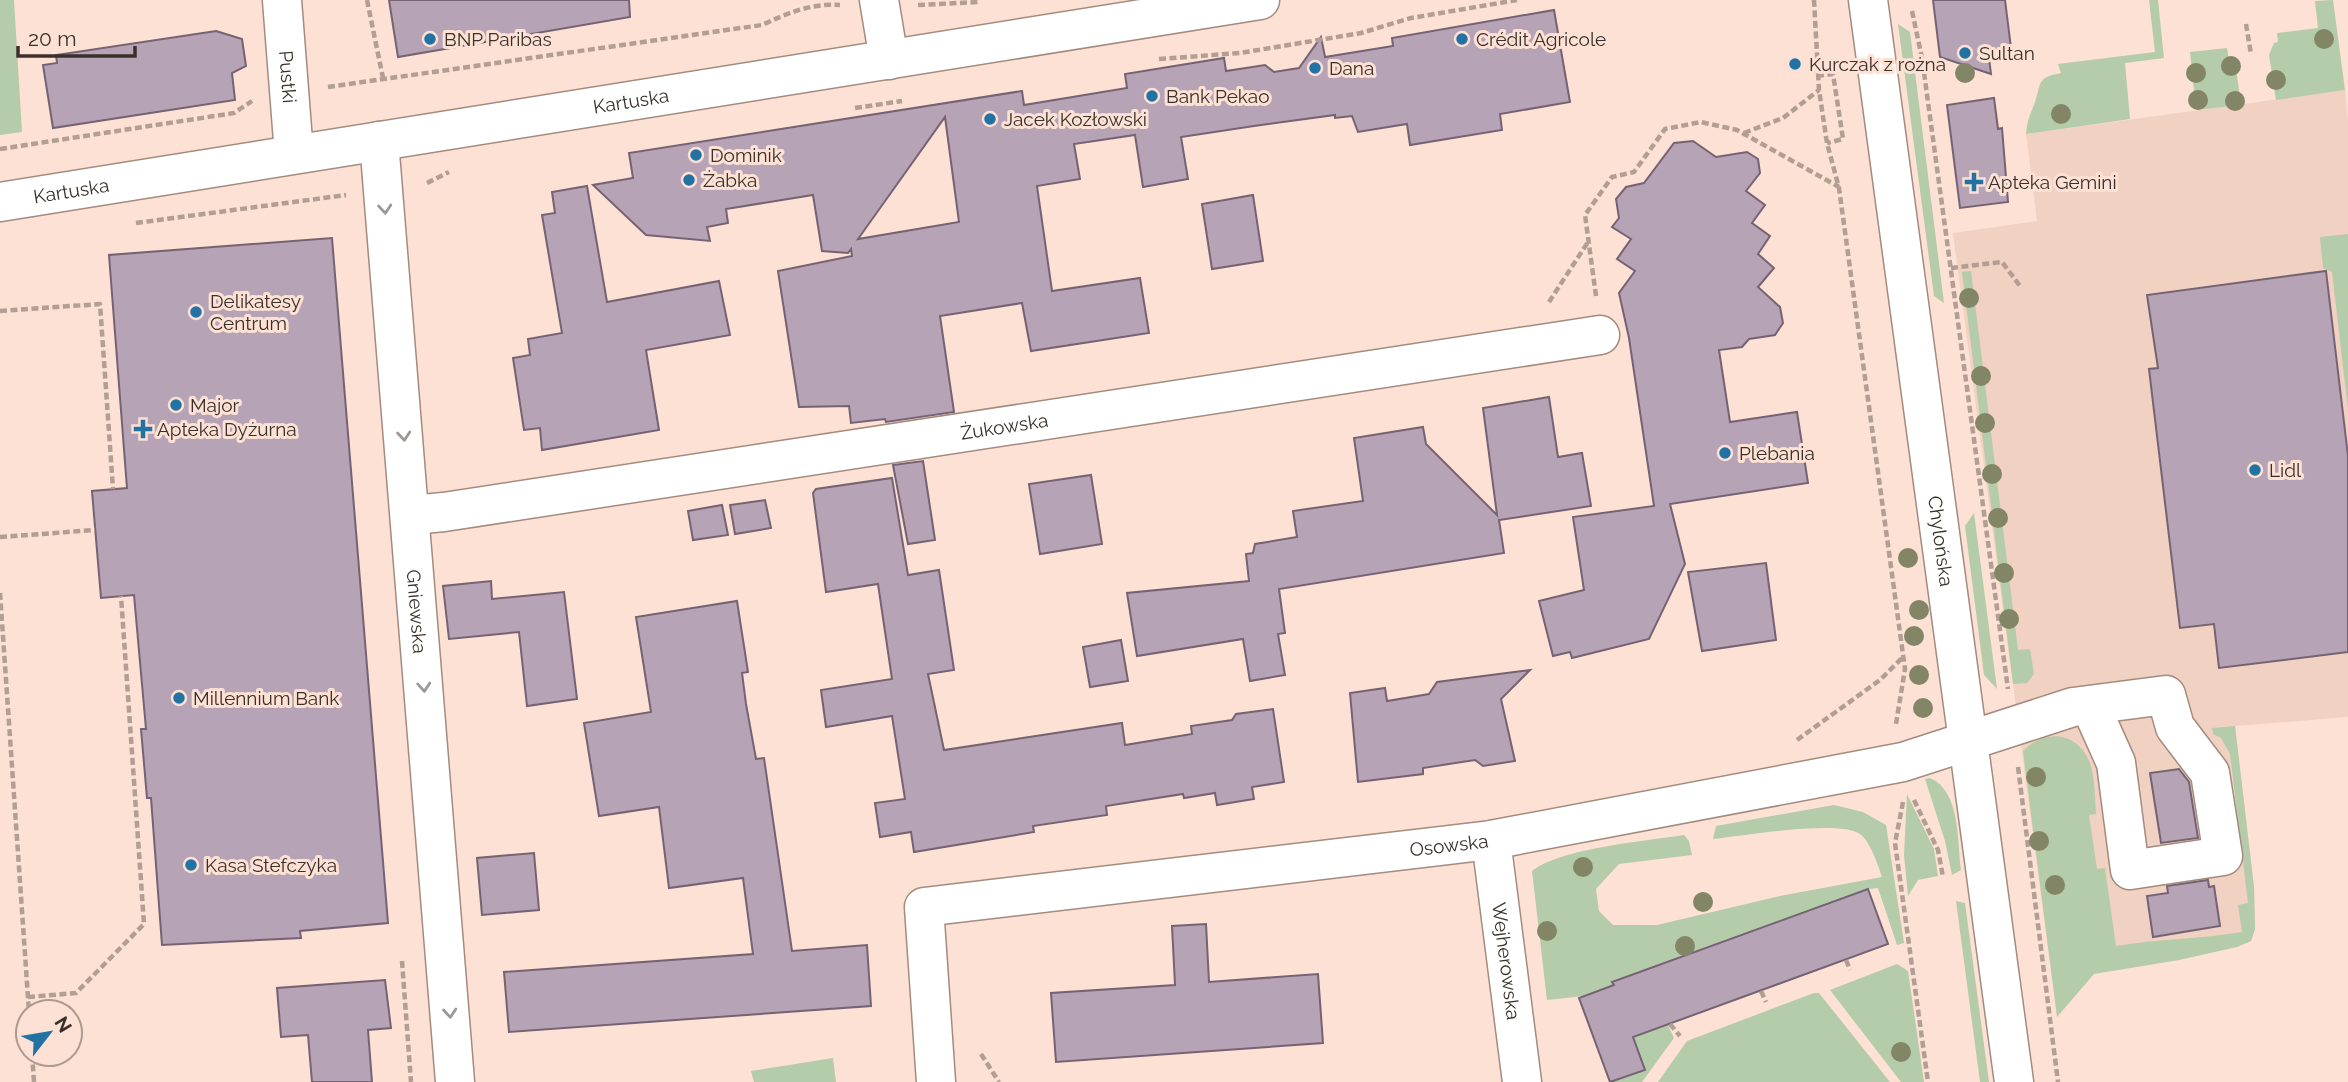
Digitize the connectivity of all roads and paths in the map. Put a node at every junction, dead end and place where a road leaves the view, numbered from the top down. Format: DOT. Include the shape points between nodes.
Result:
graph roads {
  1 [pos="282,0"];
  2 [pos="367,0"];
  3 [pos="1261,0"];
  4 [pos="1814,0"];
  5 [pos="1868,0"];
  6 [pos="1910,0"];
  7 [pos="987,2"];
  8 [pos="880,4"];
  9 [pos="2246,24"];
  10 [pos="2251,54"];
  11 [pos="889,60"];
  12 [pos="1817,76"];
  13 [pos="383,78"];
  14 [pos="325,87"];
  15 [pos="1819,90"];
  16 [pos="261,96"];
  17 [pos="1743,133"];
  18 [pos="379,141"];
  19 [pos="1827,143"];
  20 [pos="0,149"];
  21 [pos="294,154"];
  22 [pos="1839,188"];
  23 [pos="354,194"];
  24 [pos="0,202"];
  25 [pos="124,225"];
  26 [pos="1589,242"];
  27 [pos="1951,268"];
  28 [pos="2020,286"];
  29 [pos="0,311"];
  30 [pos="1600,335"];
  31 [pos="1524,347"];
  32 [pos="113,489"];
  33 [pos="411,514"];
  34 [pos="95,530"];
  35 [pos="0,537"];
  36 [pos="0,593"];
  37 [pos="121,596"];
  38 [pos="1903,656"];
  39 [pos="2090,705"];
  40 [pos="1896,725"];
  41 [pos="2013,728"];
  42 [pos="1966,742"];
  43 [pos="1792,743"];
  44 [pos="1912,795"];
  45 [pos="1904,796"];
  46 [pos="1490,840"];
  47 [pos="1946,891"];
  48 [pos="401,949"];
  49 [pos="1846,960"];
  50 [pos="1850,970"];
  51 [pos="1761,991"];
  52 [pos="27,997"];
  53 [pos="1766,1002"];
  54 [pos="1670,1024"];
  55 [pos="1680,1035"];
  56 [pos="981,1054"];
  57 [pos="411,1082"];
  58 [pos="455,1082"];
  59 [pos="936,1082"];
  60 [pos="999,1082"];
  61 [pos="1522,1082"];
  62 [pos="1928,1082"];
  63 [pos="2014,1082"];
  64 [pos="2058,1082"];
  1 -- 21 [label="street, Pustki"];
  2 -- 13 [label="path"];
  3 -- 11 [label="street, Kartuska"];
  4 -- 12 [label="path"];
  5 -- 42 [label="street, Chylońska"];
  6 -- 27 [label="path"];
  7 -- 8 [label="path"];
  8 -- 11 [label="street"];
  8 -- 13 [label="path" via="824,4 792,11 762,25"];
  9 -- 10 [label="path"];
  11 -- 18 [label="street, Kartuska"];
  12 -- 15 [label="path"];
  12 -- 19 [label="path" via="1833,74 1843,139"];
  13 -- 14 [label="path"];
  15 -- 17 [label="path" via="1783,118"];
  15 -- 19 [label="path"];
  16 -- 20 [label="path" via="234,113"];
  17 -- 22 [label="path"];
  17 -- 26 [label="path" via="1701,122 1665,129 1634,172 1612,177 1585,215"];
  18 -- 21 [label="street, Kartuska"];
  18 -- 33 [label="street, Gniewska, one-way"];
  19 -- 22 [label="path"];
  21 -- 24 [label="street, Kartuska"];
  22 -- 38 [label="path"];
  23 -- 25 [label="path"];
  26 -- 30 [label="path"];
  26 -- 31 [label="path"];
  27 -- 28 [label="path" via="2002,262"];
  27 -- 41 [label="path"];
  29 -- 32 [label="path" via="100,304"];
  30 -- 31 [label="street, Żukowska"];
  31 -- 33 [label="street, Żukowska"];
  33 -- 58 [label="street, Gniewska, one-way"];
  34 -- 35 [label="path"];
  36 -- 52 [label="path"];
  37 -- 52 [label="path" via="144,924 76,993"];
  38 -- 40 [label="path"];
  38 -- 43 [label="path" via="1880,680"];
  39 -- 39 [label="street, Osowska" via="2116,763 2130,870 2223,856 2210,773 2175,727 2166,695"];
  39 -- 41 [label="street, Osowska"];
  41 -- 42 [label="street, Osowska"];
  41 -- 64 [label="path"];
  42 -- 46 [label="street, Osowska" via="1903,762"];
  42 -- 63 [label="street, Chylońska"];
  44 -- 47 [label="path" via="1938,850"];
  45 -- 62 [label="path" via="1895,843"];
  46 -- 59 [label="street, Osowska" via="924,907"];
  46 -- 61 [label="street, Wejherowska"];
  48 -- 57 [label="path"];
  49 -- 50 [label="path"];
  51 -- 53 [label="path"];
  54 -- 55 [label="path"];
  56 -- 60 [label="path"];
}
